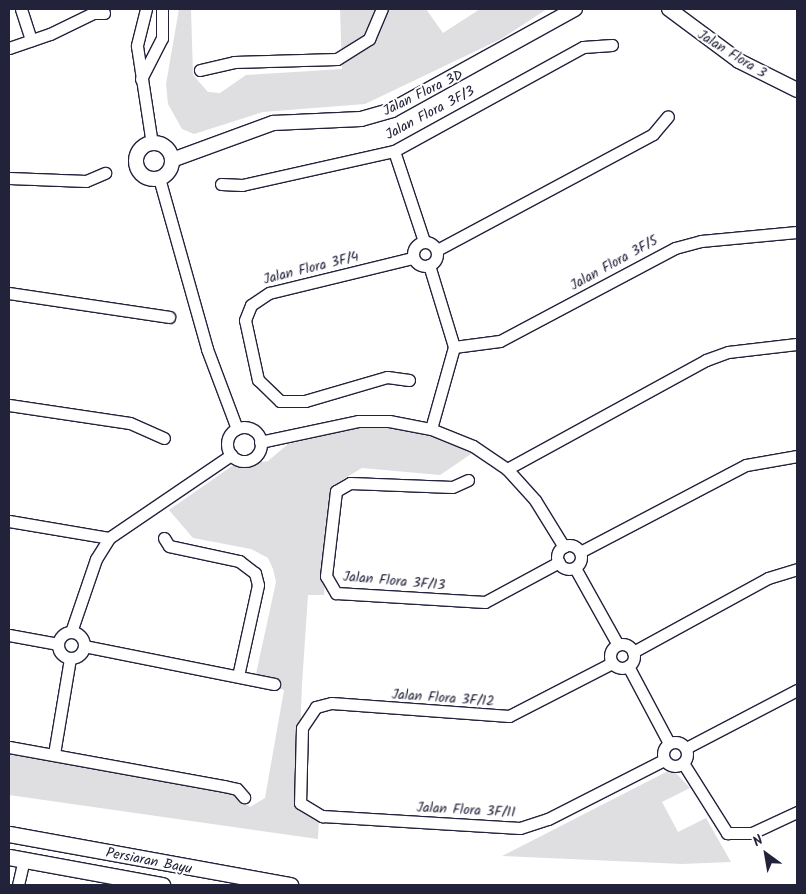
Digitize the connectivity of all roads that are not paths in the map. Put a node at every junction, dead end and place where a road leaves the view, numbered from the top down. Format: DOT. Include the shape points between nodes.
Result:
graph roads {
  1 [pos="21,9"];
  2 [pos="146,9"];
  3 [pos="162,9"];
  4 [pos="382,9"];
  5 [pos="575,9"];
  6 [pos="670,9"];
  7 [pos="104,13"];
  8 [pos="31,40"];
  9 [pos="9,41"];
  10 [pos="612,45"];
  11 [pos="9,48"];
  12 [pos="200,70"];
  13 [pos="141,79"];
  14 [pos="797,90"];
  15 [pos="668,116"];
  16 [pos="152,144"];
  17 [pos="394,152"];
  18 [pos="172,160"];
  19 [pos="105,173"];
  20 [pos="9,178"];
  21 [pos="159,178"];
  22 [pos="221,184"];
  23 [pos="797,232"];
  24 [pos="424,241"];
  25 [pos="437,250"];
  26 [pos="414,258"];
  27 [pos="429,265"];
  28 [pos="9,293"];
  29 [pos="169,316"];
  30 [pos="797,344"];
  31 [pos="454,347"];
  32 [pos="410,380"];
  33 [pos="9,405"];
  34 [pos="430,428"];
  35 [pos="237,429"];
  36 [pos="164,438"];
  37 [pos="260,442"];
  38 [pos="231,455"];
  39 [pos="797,456"];
  40 [pos="507,470"];
  41 [pos="468,480"];
  42 [pos="9,521"];
  43 [pos="109,538"];
  44 [pos="164,538"];
  45 [pos="564,547"];
  46 [pos="580,552"];
  47 [pos="559,562"];
  48 [pos="575,568"];
  49 [pos="797,569"];
  50 [pos="72,632"];
  51 [pos="9,635"];
  52 [pos="58,644"];
  53 [pos="618,645"];
  54 [pos="84,646"];
  55 [pos="633,652"];
  56 [pos="70,658"];
  57 [pos="612,663"];
  58 [pos="628,666"];
  59 [pos="238,676"];
  60 [pos="274,684"];
  61 [pos="797,690"];
  62 [pos="669,743"];
  63 [pos="9,747"];
  64 [pos="686,748"];
  65 [pos="54,754"];
  66 [pos="299,757"];
  67 [pos="664,760"];
  68 [pos="683,763"];
  69 [pos="244,797"];
  70 [pos="797,812"];
  71 [pos="9,834"];
  72 [pos="16,858"];
  73 [pos="18,885"];
  74 [pos="162,885"];
  75 [pos="290,885"];
  1 -- 8 [label="street"];
  2 -- 13 [label="street" via="137,46"];
  3 -- 13 [label="street" via="162,38"];
  4 -- 12 [label="street" via="370,39 337,59 234,62"];
  5 -- 18 [label="street, Jalan Flora 3D" via="392,110 361,119 273,123"];
  6 -- 14 [label="street, Jalan Flora 3" via="739,61"];
  7 -- 8 [label="street" via="93,13"];
  8 -- 9 [label="street"];
  8 -- 11 [label="street"];
  10 -- 17 [label="street, Jalan Flora 3F/3" via="583,47"];
  13 -- 16 [label="street"];
  15 -- 25 [label="street" via="653,134"];
  16 -- 18 [label="street" via="163,146"];
  16 -- 21 [label="street" via="138,154 137,165 143,175"];
  17 -- 22 [label="street, Jalan Flora 3F/3" via="242,185"];
  17 -- 24 [label="street"];
  18 -- 21 [label="street" via="169,171"];
  19 -- 20 [label="street" via="86,181"];
  21 -- 35 [label="street" via="207,349"];
  23 -- 31 [label="street, Jalan Flora 3F/5" via="701,241 675,248 500,341"];
  24 -- 25 [label="street"];
  24 -- 26 [label="street" via="414,249"];
  25 -- 27 [label="street"];
  26 -- 27 [label="street"];
  26 -- 32 [label="street, Jalan Flora 3F/4" via="269,293 251,305 245,320 258,380 280,402 305,401 387,377"];
  27 -- 31 [label="street"];
  28 -- 29 [label="street"];
  30 -- 40 [label="street" via="728,352 706,360"];
  31 -- 34 [label="street"];
  33 -- 36 [label="street" via="130,423"];
  34 -- 37 [label="street" via="389,421 358,422"];
  34 -- 40 [label="street" via="473,446"];
  35 -- 37 [label="street" via="252,430"];
  35 -- 38 [label="street" via="227,443"];
  37 -- 38 [label="street" via="253,459 239,460"];
  38 -- 43 [label="street"];
  39 -- 46 [label="street" via="746,464"];
  40 -- 45 [label="street" via="535,500"];
  41 -- 47 [label="street, Jalan Flora 3F/13" via="452,487 350,483 336,492 326,576 336,594 485,602"];
  42 -- 43 [label="street"];
  43 -- 50 [label="street" via="96,559"];
  44 -- 59 [label="street" via="169,546 239,561 255,573 258,585"];
  45 -- 46 [label="street" via="573,546"];
  45 -- 47 [label="street"];
  46 -- 48 [label="street"];
  47 -- 48 [label="street" via="565,568"];
  48 -- 53 [label="street"];
  49 -- 55 [label="street" via="768,578"];
  50 -- 52 [label="street" via="62,635"];
  50 -- 54 [label="street" via="80,636"];
  51 -- 52 [label="street"];
  52 -- 56 [label="street" via="61,654"];
  53 -- 55 [label="street" via="627,645"];
  53 -- 57 [label="street" via="611,650"];
  54 -- 56 [label="street" via="79,655"];
  54 -- 59 [label="street"];
  55 -- 58 [label="street"];
  56 -- 65 [label="street"];
  57 -- 58 [label="street" via="619,668"];
  57 -- 66 [label="street, Jalan Flora 3F/12" via="509,716 320,705 304,718"];
  58 -- 62 [label="street"];
  59 -- 60 [label="street"];
  61 -- 64 [label="street"];
  62 -- 64 [label="street"];
  62 -- 67 [label="street"];
  63 -- 65 [label="street"];
  64 -- 68 [label="street"];
  65 -- 69 [label="street" via="224,786 237,789"];
  66 -- 67 [label="street, Jalan Flora 3F/11" via="300,803 316,815 520,828 548,819"];
  67 -- 68 [label="street" via="675,766"];
  68 -- 70 [label="street" via="727,833 752,833"];
  71 -- 75 [label="main road, Persiaran Bayu"];
  72 -- 73 [label="street"];
  72 -- 74 [label="main road, Persiaran Bayu"];
}
